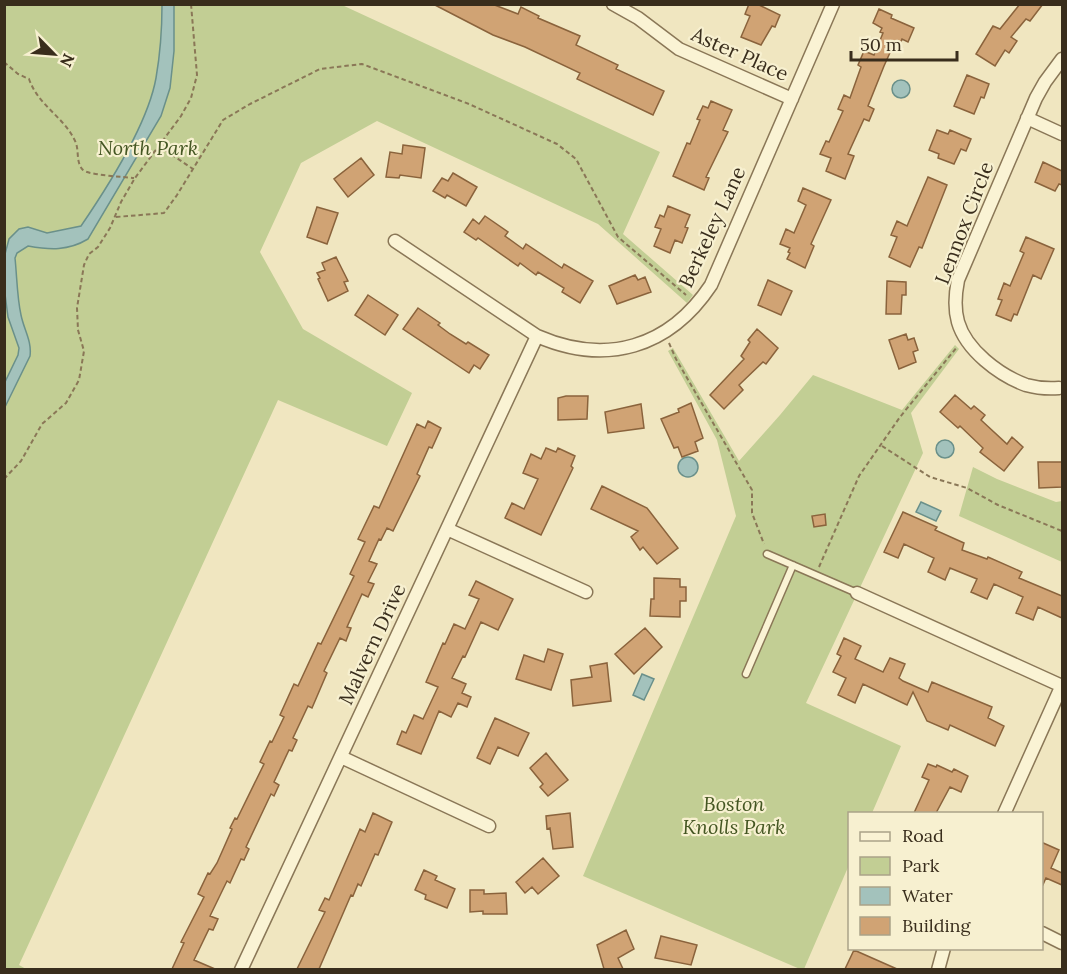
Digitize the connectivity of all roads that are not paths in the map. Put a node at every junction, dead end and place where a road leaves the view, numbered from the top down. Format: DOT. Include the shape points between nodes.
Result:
graph roads {
  1 [pos="613,4"];
  2 [pos="833,4"];
  3 [pos="1062,59"];
  4 [pos="792,99"];
  5 [pos="1027,118"];
  6 [pos="1062,134"];
  7 [pos="395,241"];
  8 [pos="537,336"];
  9 [pos="1059,388"];
  10 [pos="447,529"];
  11 [pos="767,554"];
  12 [pos="793,566"];
  13 [pos="586,592"];
  14 [pos="856,593"];
  15 [pos="747,674"];
  16 [pos="1062,685"];
  17 [pos="341,757"];
  18 [pos="1004,812"];
  19 [pos="489,826"];
  20 [pos="1043,934"];
  21 [pos="1062,943"];
  22 [pos="943,950"];
  23 [pos="242,969"];
  24 [pos="938,969"];
  1 -- 4 [label="street, Aster Place" via="680,49"];
  2 -- 4 [label="street, Berkeley Lane"];
  3 -- 5 [label="street, Lennox Circle" via="1045,81"];
  4 -- 8 [label="street, Berkeley Lane" via="717,273 689,314 664,333 618,350 575,349"];
  5 -- 6 [label="street"];
  5 -- 9 [label="street, Lennox Circle" via="958,280 955,309 964,338 982,357 1025,384"];
  7 -- 8 [label="street, Berkeley Lane"];
  8 -- 10 [label="street, Malvern Drive"];
  10 -- 13 [label="street"];
  10 -- 17 [label="street, Malvern Drive"];
  11 -- 12 [label="lane"];
  12 -- 14 [label="lane"];
  12 -- 15 [label="lane"];
  14 -- 16 [label="street"];
  16 -- 18 [label="street"];
  17 -- 19 [label="street"];
  17 -- 23 [label="street, Malvern Drive"];
  20 -- 21 [label="street"];
  22 -- 24 [label="street"];
}
